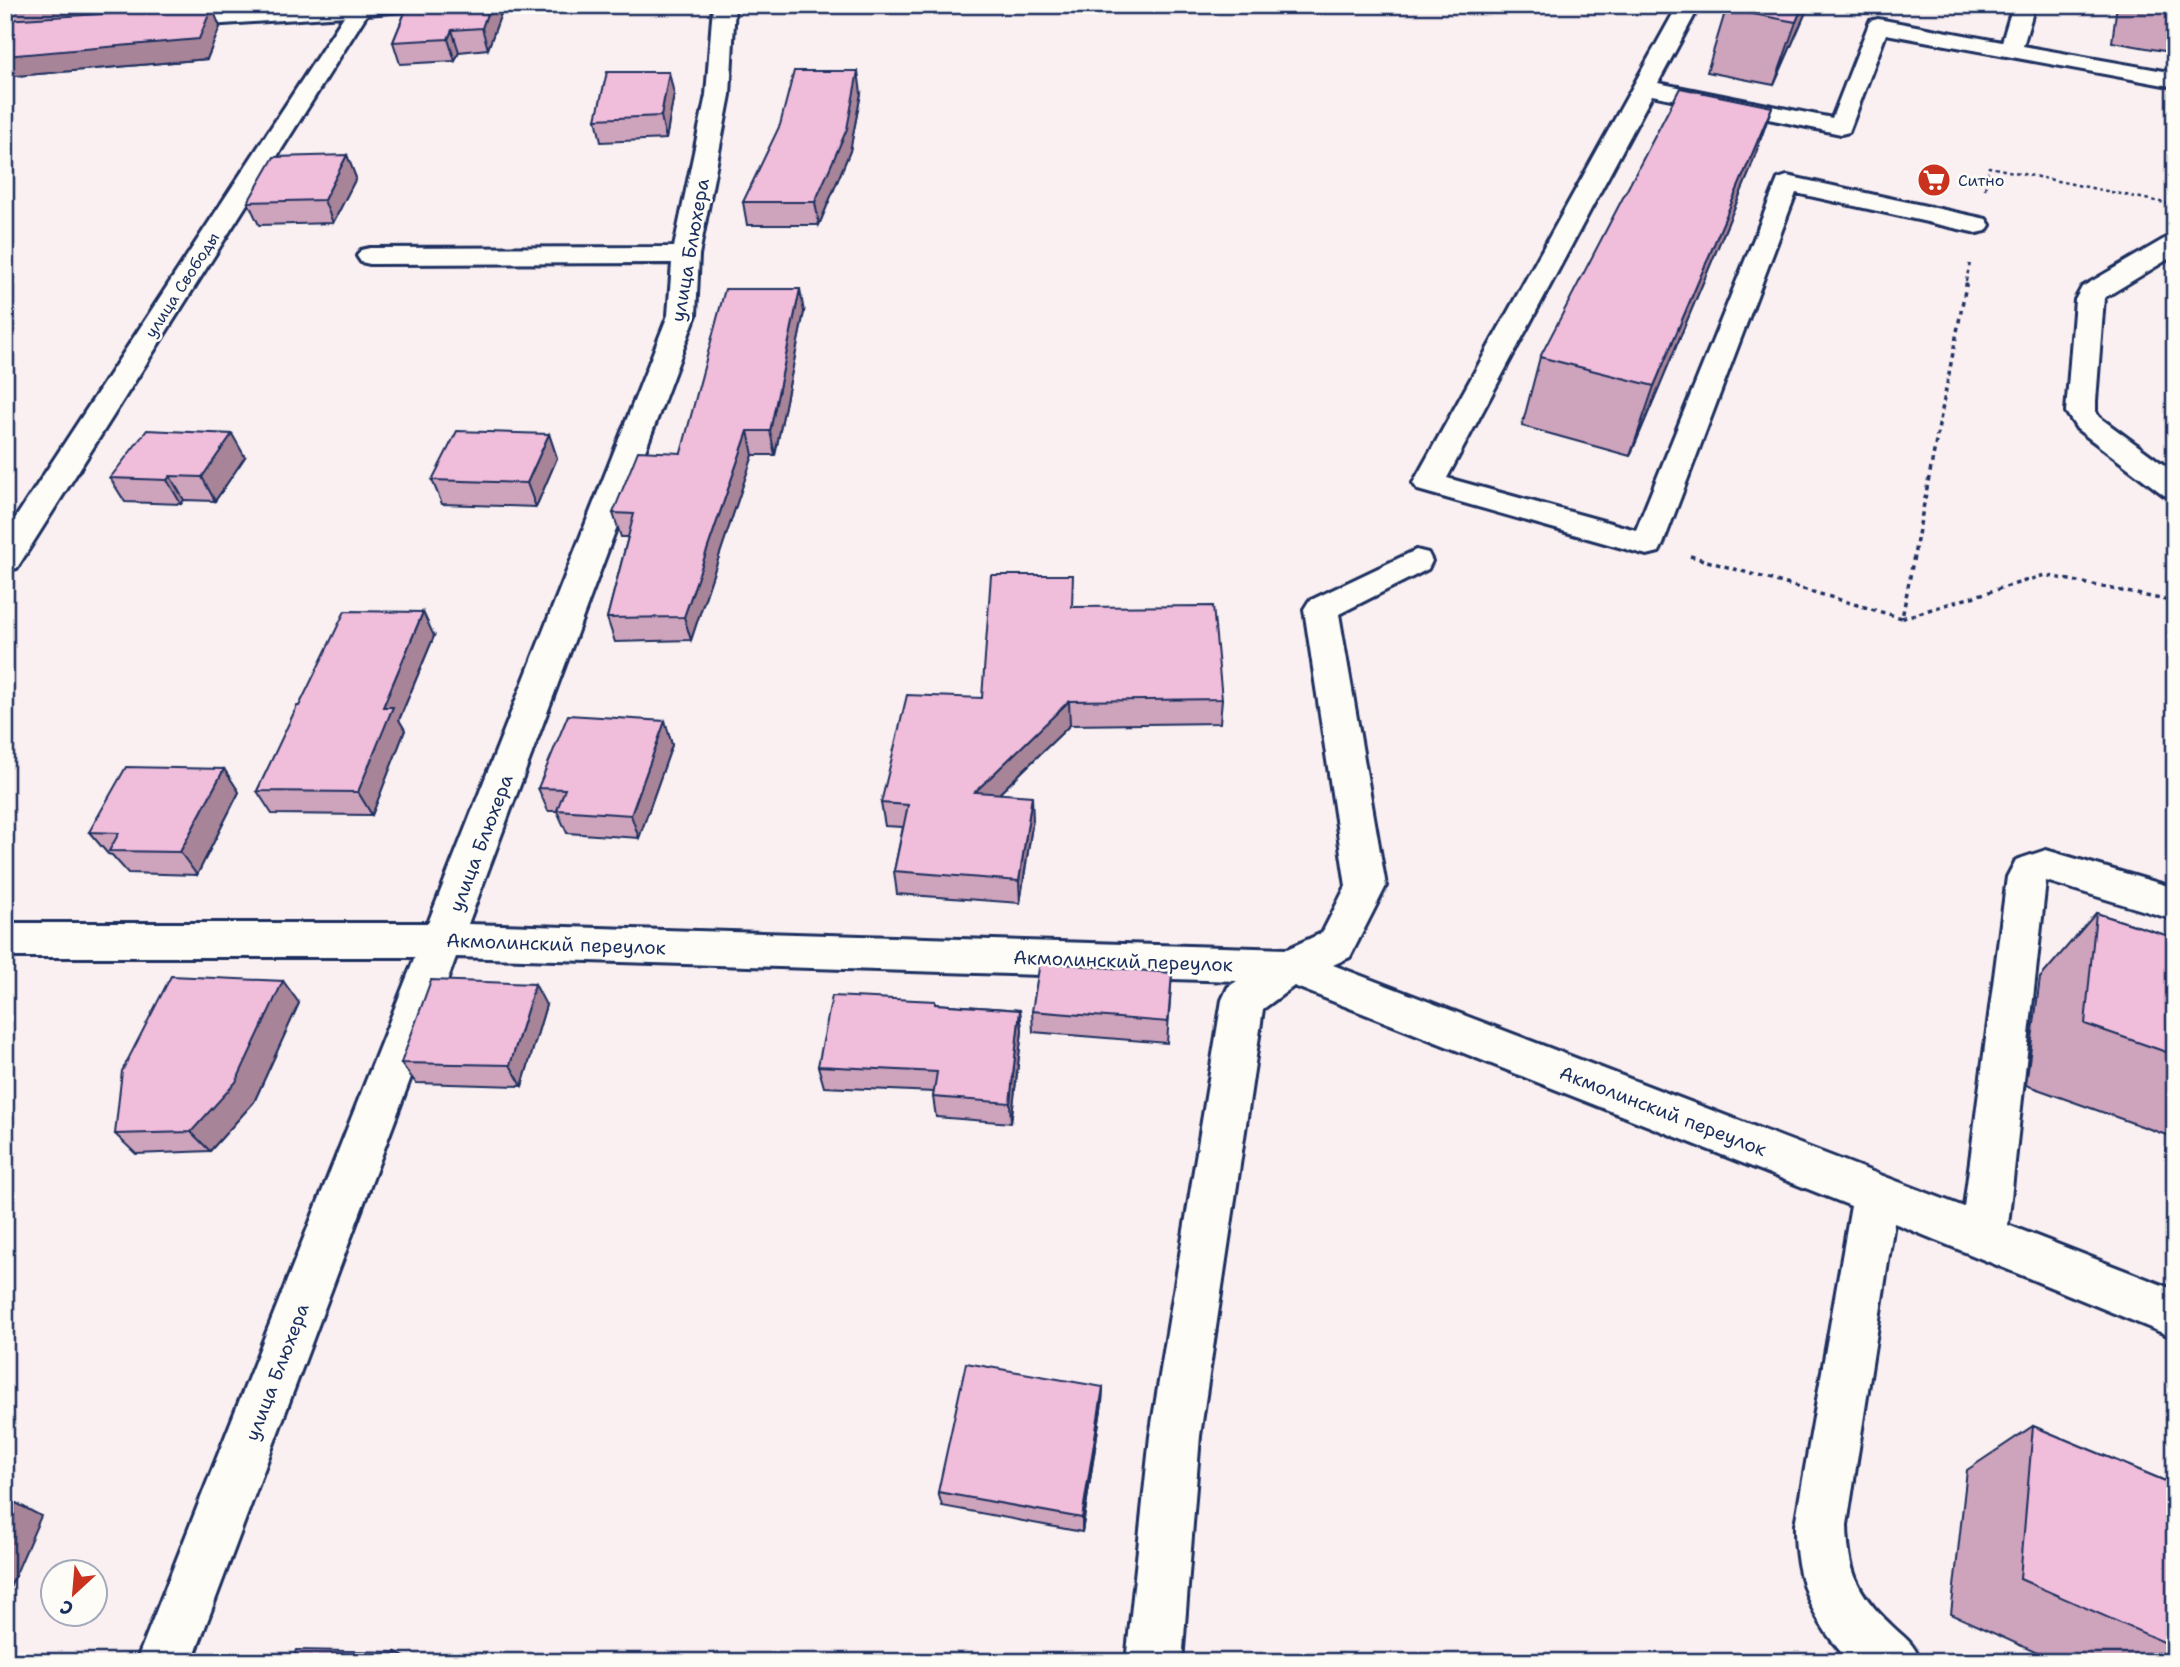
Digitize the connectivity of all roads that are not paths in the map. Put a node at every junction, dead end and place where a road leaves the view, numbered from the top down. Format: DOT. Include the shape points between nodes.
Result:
graph roads {
  1 [pos="407,5"];
  2 [pos="724,5"];
  3 [pos="1689,5"];
  4 [pos="2024,5"];
  5 [pos="359,9"];
  6 [pos="141,23"];
  7 [pos="2011,50"];
  8 [pos="2175,80"];
  9 [pos="1645,87"];
  10 [pos="1977,225"];
  11 [pos="2175,244"];
  12 [pos="370,256"];
  13 [pos="686,256"];
  14 [pos="2175,488"];
  15 [pos="5,560"];
  16 [pos="1416,561"];
  17 [pos="2175,904"];
  18 [pos="5,940"];
  19 [pos="444,940"];
  20 [pos="1290,966"];
  21 [pos="1876,1194"];
  22 [pos="1983,1239"];
  23 [pos="2175,1314"];
  24 [pos="164,1662"];
  25 [pos="1154,1662"];
  26 [pos="1893,1662"];
  1 -- 5 [label="street"];
  2 -- 13 [label="street, улица Блюхера" via="718,95"];
  3 -- 9 [label="street"];
  4 -- 7 [label="street"];
  5 -- 6 [label="street"];
  5 -- 15 [label="street, улица Свободы"];
  7 -- 8 [label="street"];
  7 -- 9 [label="street" via="1878,26 1841,127"];
  9 -- 10 [label="street" via="1429,483 1647,544 1787,184"];
  11 -- 14 [label="street" via="2092,293 2081,401 2088,423"];
  12 -- 13 [label="street"];
  13 -- 19 [label="street, улица Блюхера" via="682,315"];
  16 -- 20 [label="street" via="1321,609 1366,886 1336,945"];
  17 -- 22 [label="street" via="2057,867 2046,865 2030,871"];
  18 -- 19 [label="street, Акмолинский переулок"];
  19 -- 20 [label="street, Акмолинский переулок"];
  19 -- 24 [label="street, улица Блюхера"];
  20 -- 21 [label="street, Акмолинский переулок"];
  20 -- 25 [label="street" via="1243,1000 1175,1436"];
  21 -- 22 [label="street, Акмолинский переулок"];
  21 -- 26 [label="street" via="1821,1525 1823,1568 1842,1611 1874,1649"];
  22 -- 23 [label="street, Акмолинский переулок"];
}
